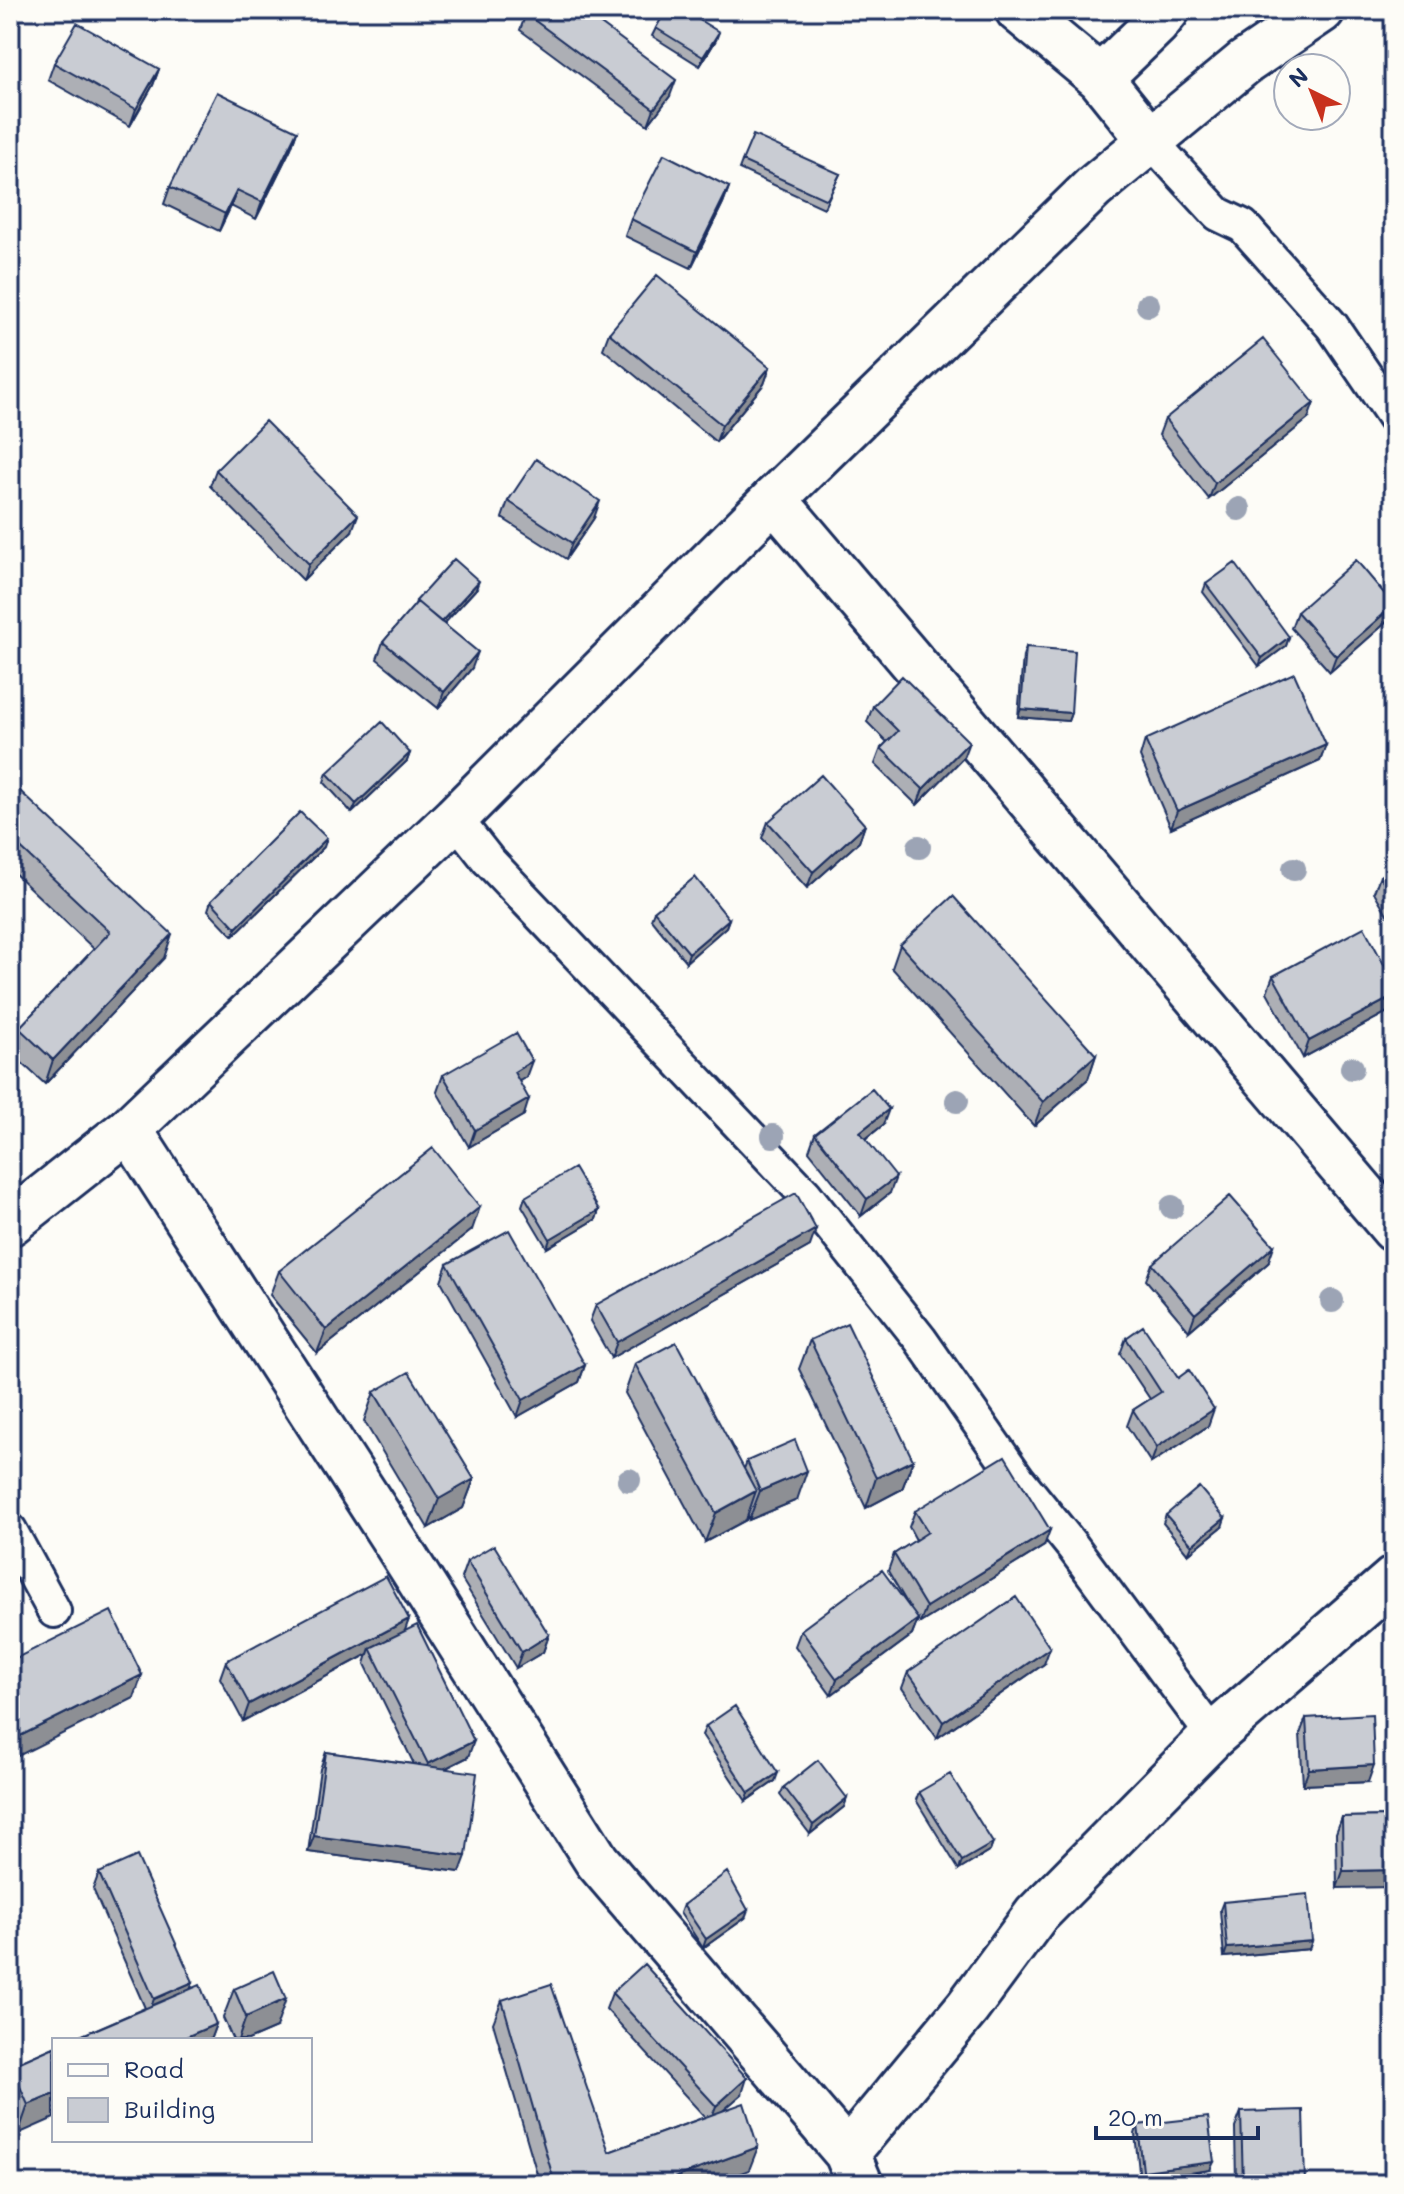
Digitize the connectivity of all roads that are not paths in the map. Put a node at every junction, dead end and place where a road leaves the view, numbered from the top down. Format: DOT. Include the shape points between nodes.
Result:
graph roads {
  1 [pos="1018,10"];
  2 [pos="1167,10"];
  3 [pos="1322,10"];
  4 [pos="1100,78"];
  5 [pos="1149,139"];
  6 [pos="1394,417"];
  7 [pos="774,499"];
  8 [pos="455,818"];
  9 [pos="129,1129"];
  10 [pos="10,1223"];
  11 [pos="1394,1229"];
  12 [pos="10,1530"];
  13 [pos="1394,1579"];
  14 [pos="54,1611"];
  15 [pos="1213,1736"];
  16 [pos="854,2168"];
  1 -- 4 [label="street"];
  2 -- 4 [label="street"];
  3 -- 5 [label="street" via="1244,63"];
  4 -- 5 [label="street"];
  5 -- 6 [label="lane" via="1218,214 1243,226 1322,315"];
  5 -- 7 [label="street" via="1020,257"];
  7 -- 8 [label="street"];
  7 -- 11 [label="street"];
  8 -- 9 [label="street"];
  8 -- 15 [label="lane" via="488,860 805,1194 920,1339 1018,1479"];
  9 -- 10 [label="street"];
  9 -- 16 [label="street" via="597,1861"];
  12 -- 14 [label="lane"];
  13 -- 15 [label="street"];
  15 -- 16 [label="street" via="1036,1915"];
}
